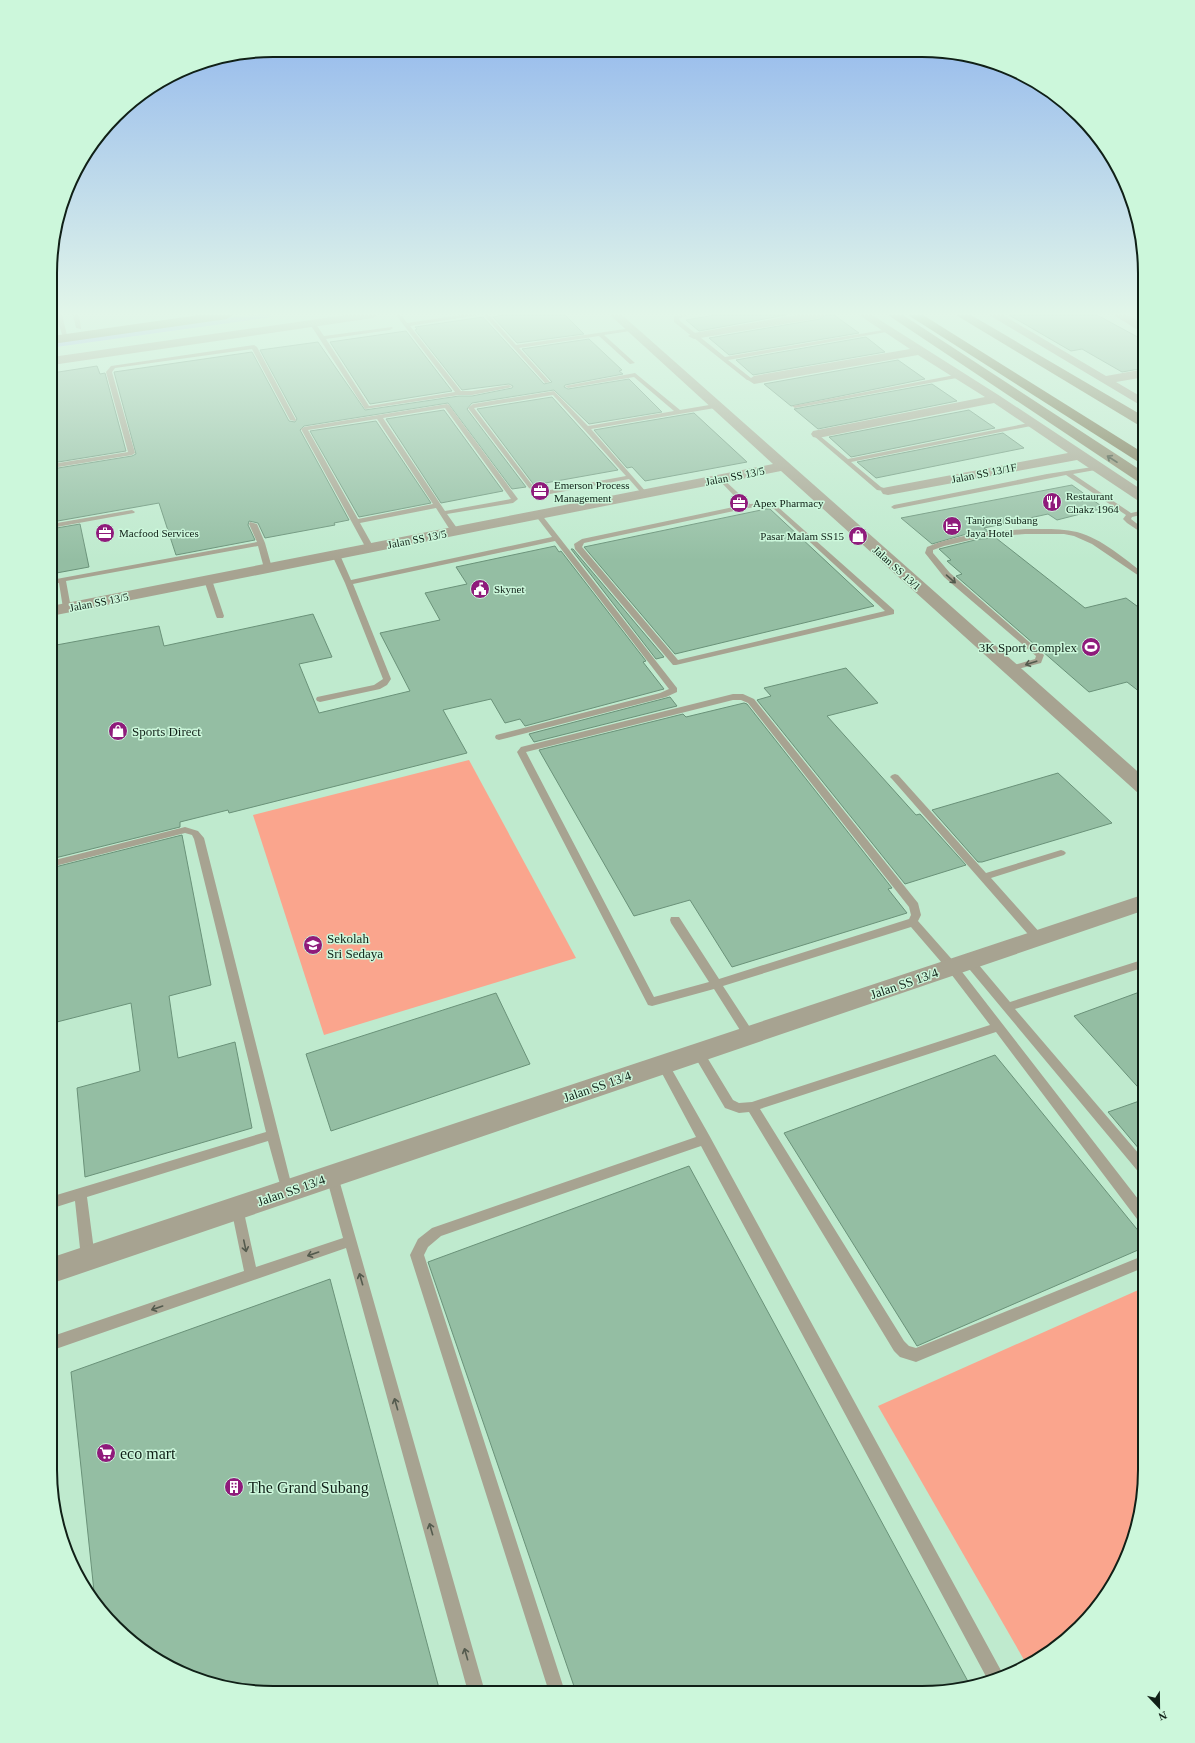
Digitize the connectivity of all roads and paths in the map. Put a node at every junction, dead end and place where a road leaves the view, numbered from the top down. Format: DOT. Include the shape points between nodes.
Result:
graph roads {
  1 [pos="116,396"];
  2 [pos="280,396"];
  3 [pos="360,396"];
  4 [pos="439,396"];
  5 [pos="532,396"];
  6 [pos="557,396"];
  7 [pos="661,396"];
  8 [pos="704,396"];
  9 [pos="848,396"];
  10 [pos="992,396"];
  11 [pos="1017,396"];
  12 [pos="1044,396"];
  13 [pos="1069,396"];
  14 [pos="1099,396"];
  15 [pos="996,399"];
  16 [pos="715,406"];
  17 [pos="795,406"];
  18 [pos="679,412"];
  19 [pos="378,416"];
  20 [pos="1138,419"];
  21 [pos="293,420"];
  22 [pos="1034,424"];
  23 [pos="1113,424"];
  24 [pos="587,428"];
  25 [pos="818,434"];
  26 [pos="1080,455"];
  27 [pos="1138,456"];
  28 [pos="846,461"];
  29 [pos="57,465"];
  30 [pos="783,466"];
  31 [pos="1099,468"];
  32 [pos="1066,472"];
  33 [pos="1138,475"];
  34 [pos="631,477"];
  35 [pos="721,479"];
  36 [pos="888,491"];
  37 [pos="645,494"];
  38 [pos="1138,494"];
  39 [pos="438,505"];
  40 [pos="748,506"];
  41 [pos="894,507"];
  42 [pos="132,512"];
  43 [pos="443,513"];
  44 [pos="1138,513"];
  45 [pos="539,515"];
  46 [pos="1130,515"];
  47 [pos="355,522"];
  48 [pos="253,524"];
  49 [pos="57,525"];
  50 [pos="1138,529"];
  51 [pos="455,531"];
  52 [pos="557,538"];
  53 [pos="261,543"];
  54 [pos="370,548"];
  55 [pos="336,555"];
  56 [pos="268,568"];
  57 [pos="1138,573"];
  58 [pos="62,580"];
  59 [pos="208,580"];
  60 [pos="57,581"];
  61 [pos="349,583"];
  62 [pos="67,608"];
  63 [pos="57,610"];
  64 [pos="220,616"];
  65 [pos="1010,669"];
  66 [pos="320,699"];
  67 [pos="499,737"];
  68 [pos="896,777"];
  69 [pos="1138,782"];
  70 [pos="1061,853"];
  71 [pos="57,862"];
  72 [pos="983,877"];
  73 [pos="1138,904"];
  74 [pos="675,920"];
  75 [pos="913,922"];
  76 [pos="1038,938"];
  77 [pos="961,964"];
  78 [pos="1138,965"];
  79 [pos="716,984"];
  80 [pos="1007,1007"];
  81 [pos="998,1027"];
  82 [pos="749,1035"];
  83 [pos="698,1052"];
  84 [pos="663,1064"];
  85 [pos="752,1107"];
  86 [pos="272,1134"];
  87 [pos="705,1139"];
  88 [pos="1138,1163"];
  89 [pos="332,1176"];
  90 [pos="286,1191"];
  91 [pos="80,1194"];
  92 [pos="57,1201"];
  93 [pos="237,1208"];
  94 [pos="1138,1210"];
  95 [pos="350,1241"];
  96 [pos="88,1258"];
  97 [pos="1138,1263"];
  98 [pos="57,1269"];
  99 [pos="251,1275"];
  100 [pos="57,1342"];
  101 [pos="994,1674"];
  102 [pos="475,1686"];
  103 [pos="555,1686"];
  1 -- 29 [label="lane" via="132,453"];
  2 -- 21 [label="lane"];
  3 -- 4 [label="lane" via="367,408"];
  5 -- 34 [label="lane" via="471,408 530,487 550,492"];
  6 -- 24 [label="lane"];
  7 -- 18 [label="lane"];
  8 -- 16 [label="street, Jalan SS 13/1"];
  9 -- 17 [label="lane"];
  10 -- 15 [label="street"];
  33 -- 11 [label="main road, one-way"];
  12 -- 27 [label="main road"];
  13 -- 23 [label="main road"];
  14 -- 20 [label="main road"];
  15 -- 22 [label="street"];
  15 -- 25 [label="street"];
  16 -- 18 [label="lane"];
  16 -- 30 [label="street, Jalan SS 13/1"];
  18 -- 24 [label="lane"];
  19 -- 39 [label="lane"];
  19 -- 43 [label="lane" via="441,406 449,408 515,499"];
  19 -- 47 [label="lane" via="304,429"];
  22 -- 26 [label="street"];
  22 -- 28 [label="lane"];
  24 -- 34 [label="lane"];
  25 -- 28 [label="lane" via="816,436"];
  26 -- 31 [label="street"];
  26 -- 36 [label="street, Jalan SS 13/1F"];
  28 -- 36 [label="lane" via="879,489"];
  30 -- 35 [label="street, Jalan SS 13/5"];
  30 -- 65 [label="street, Jalan SS 13/1"];
  31 -- 32 [label="lane"];
  31 -- 38 [label="street"];
  32 -- 41 [label="lane"];
  32 -- 46 [label="lane"];
  34 -- 37 [label="lane"];
  35 -- 37 [label="street, Jalan SS 13/5"];
  35 -- 40 [label="lane"];
  37 -- 45 [label="street, Jalan SS 13/5"];
  39 -- 43 [label="lane"];
  39 -- 47 [label="lane"];
  40 -- 40 [label="lane" via="582,541 578,547 676,663 891,612 776,508 766,505"];
  42 -- 49 [label="lane"];
  43 -- 51 [label="lane"];
  44 -- 46 [label="lane"];
  45 -- 51 [label="street, Jalan SS 13/5"];
  45 -- 52 [label="lane"];
  46 -- 50 [label="lane" via="1127,519"];
  47 -- 54 [label="lane"];
  48 -- 53 [label="lane"];
  51 -- 54 [label="street, Jalan SS 13/5"];
  52 -- 61 [label="lane"];
  52 -- 67 [label="lane" via="674,690 663,696"];
  53 -- 56 [label="lane"];
  53 -- 58 [label="lane"];
  54 -- 55 [label="street, Jalan SS 13/5"];
  55 -- 56 [label="street, Jalan SS 13/5"];
  55 -- 61 [label="lane"];
  56 -- 59 [label="street, Jalan SS 13/5"];
  57 -- 65 [label="lane, one-way" via="1090,540 1075,533 1056,531 998,534 957,539 930,549 929,553 947,575 1040,655 1038,661"];
  58 -- 60 [label="lane"];
  58 -- 62 [label="lane"];
  59 -- 62 [label="street, Jalan SS 13/5"];
  59 -- 64 [label="lane"];
  61 -- 66 [label="lane" via="387,679 377,687"];
  62 -- 63 [label="street, Jalan SS 13/5"];
  65 -- 69 [label="street, Jalan SS 13/1"];
  68 -- 72 [label="lane"];
  70 -- 72 [label="lane"];
  71 -- 86 [label="lane" via="185,830 195,833 199,838"];
  72 -- 76 [label="lane"];
  73 -- 76 [label="street, Jalan SS 13/4"];
  74 -- 79 [label="lane"];
  75 -- 77 [label="lane"];
  75 -- 79 [label="lane"];
  75 -- 79 [label="lane" via="916,915 914,906 751,701 743,697 733,697 524,749 521,755 650,1000 657,1002"];
  76 -- 77 [label="street, Jalan SS 13/4"];
  77 -- 80 [label="lane"];
  77 -- 81 [label="lane"];
  77 -- 82 [label="street, Jalan SS 13/4"];
  78 -- 80 [label="lane"];
  79 -- 82 [label="lane"];
  80 -- 88 [label="lane"];
  81 -- 85 [label="lane"];
  81 -- 94 [label="lane"];
  82 -- 83 [label="street, Jalan SS 13/4"];
  83 -- 84 [label="street, Jalan SS 13/4"];
  83 -- 85 [label="lane" via="729,1104 739,1108"];
  84 -- 87 [label="lane"];
  84 -- 89 [label="street, Jalan SS 13/4"];
  85 -- 97 [label="lane" via="905,1352 916,1355"];
  86 -- 90 [label="lane"];
  86 -- 91 [label="lane"];
  87 -- 101 [label="lane"];
  87 -- 103 [label="lane" via="436,1232 422,1243 417,1254"];
  89 -- 90 [label="street, Jalan SS 13/4"];
  89 -- 95 [label="lane"];
  90 -- 93 [label="street, Jalan SS 13/4"];
  91 -- 92 [label="lane"];
  91 -- 96 [label="lane"];
  93 -- 96 [label="street, Jalan SS 13/4"];
  93 -- 99 [label="lane, one-way"];
  95 -- 99 [label="lane, one-way"];
  102 -- 95 [label="lane, one-way"];
  96 -- 98 [label="street, Jalan SS 13/4"];
  99 -- 100 [label="lane, one-way"];
}
